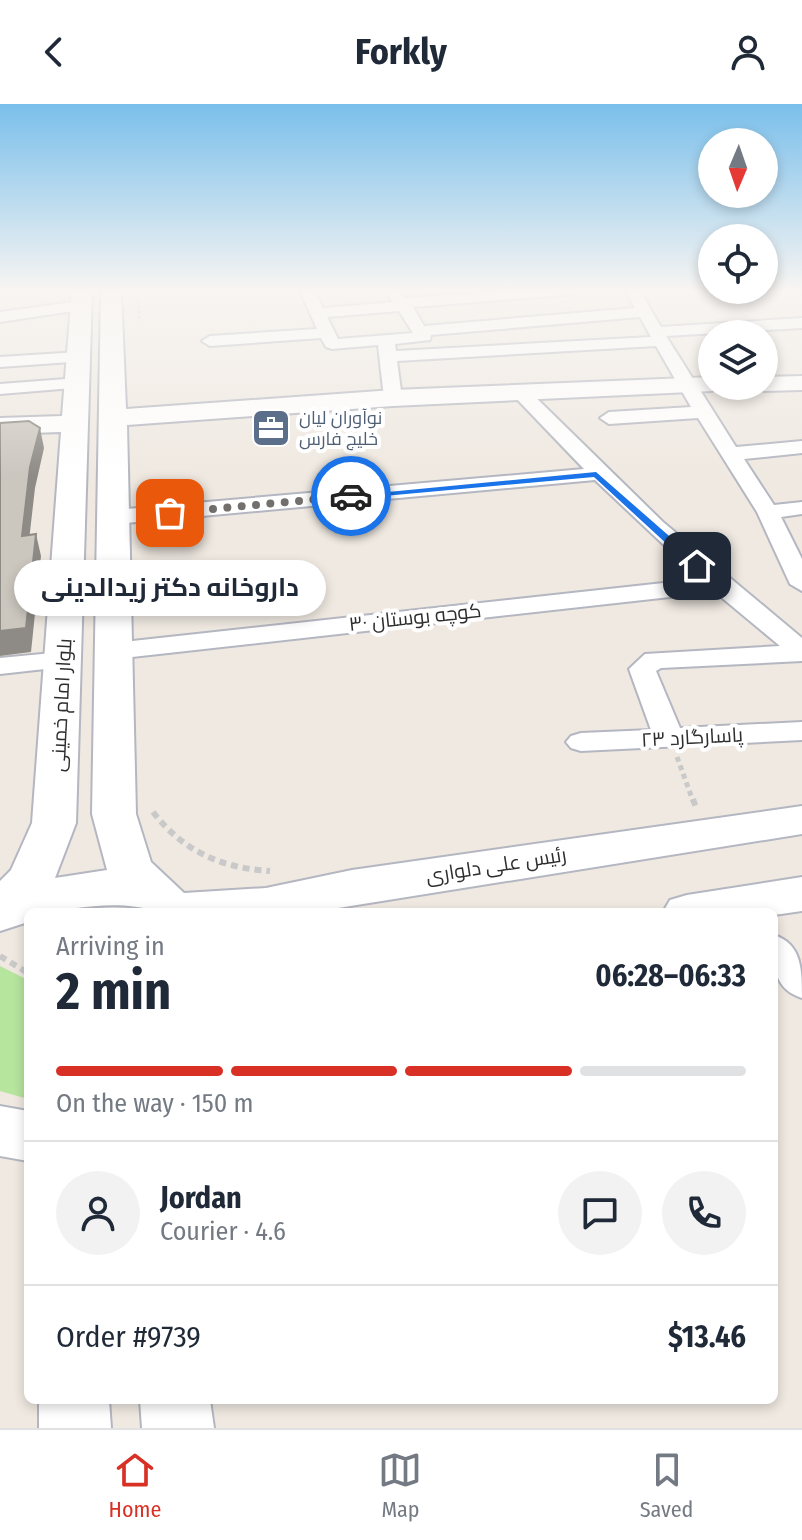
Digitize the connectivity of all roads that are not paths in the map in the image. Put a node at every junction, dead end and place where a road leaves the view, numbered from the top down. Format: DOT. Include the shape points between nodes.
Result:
graph roads {
  1 [pos="82,353"];
  2 [pos="101,353"];
  3 [pos="387,353"];
  4 [pos="667,353"];
  5 [pos="0,362"];
  6 [pos="79,370"];
  7 [pos="802,383"];
  8 [pos="778,384"];
  9 [pos="686,385"];
  10 [pos="698,385"];
  11 [pos="0,389"];
  12 [pos="519,391"];
  13 [pos="393,398"];
  14 [pos="703,412"];
  15 [pos="112,418"];
  16 [pos="609,418"];
  17 [pos="75,424"];
  18 [pos="0,429"];
  19 [pos="802,447"];
  20 [pos="729,454"];
  21 [pos="596,474"];
  22 [pos="802,508"];
  23 [pos="768,512"];
  24 [pos="115,517"];
  25 [pos="801,578"];
  26 [pos="717,584"];
  27 [pos="114,651"];
  28 [pos="802,652"];
  29 [pos="63,660"];
  30 [pos="0,666"];
  31 [pos="802,731"];
  32 [pos="669,738"];
  33 [pos="581,742"];
  34 [pos="133,806"];
  35 [pos="802,820"];
  36 [pos="54,823"];
  37 [pos="802,894"];
  38 [pos="344,899"];
  39 [pos="180,904"];
  40 [pos="743,908"];
  41 [pos="0,912"];
  42 [pos="778,953"];
  43 [pos="802,984"];
  44 [pos="74,1404"];
  45 [pos="175,1404"];
  46 [pos="75,1428"];
  47 [pos="178,1428"];
  1 -- 6 [label="street, بلوار امام خمینی"];
  2 -- 15 [label="street"];
  3 -- 13 [label="street"];
  4 -- 9 [label="street"];
  5 -- 6 [label="street"];
  6 -- 11 [label="street"];
  6 -- 17 [label="street, بلوار امام خمینی"];
  7 -- 8 [label="street"];
  9 -- 10 [label="street"];
  9 -- 12 [label="street"];
  9 -- 14 [label="street"];
  12 -- 13 [label="street"];
  12 -- 21 [label="street"];
  13 -- 15 [label="street"];
  14 -- 16 [label="street"];
  14 -- 20 [label="street"];
  15 -- 24 [label="street"];
  17 -- 18 [label="street"];
  17 -- 29 [label="street, بلوار امام خمینی"];
  19 -- 20 [label="street"];
  20 -- 23 [label="street"];
  21 -- 24 [label="street"];
  21 -- 26 [label="street"];
  22 -- 23 [label="street"];
  23 -- 25 [label="street"];
  24 -- 27 [label="street"];
  26 -- 27 [label="street, کوچه بوستان ۳۰"];
  26 -- 28 [label="street"];
  27 -- 34 [label="street"];
  28 -- 32 [label="street" via="646,663 642,669"];
  29 -- 30 [label="street"];
  29 -- 36 [label="street, بلوار امام خمینی"];
  31 -- 32 [label="street, پاسارگارد ۲۳"];
  32 -- 33 [label="street, پاسارگارد ۲۳"];
  34 -- 36 [label="street" via="104,827 85,833 66,833"];
  34 -- 39 [label="street" via="130,869"];
  35 -- 38 [label="street, رئیس علی دلواری"];
  36 -- 41 [label="street, بلوار امام خمینی" via="31,879"];
  37 -- 40 [label="street"];
  38 -- 39 [label="street, رئیس علی دلواری"];
  39 -- 41 [label="street, رئیس علی دلواری" via="115,887 72,890"];
  42 -- 43 [label="street"];
  44 -- 46 [label="street"];
  45 -- 47 [label="street"];
}
